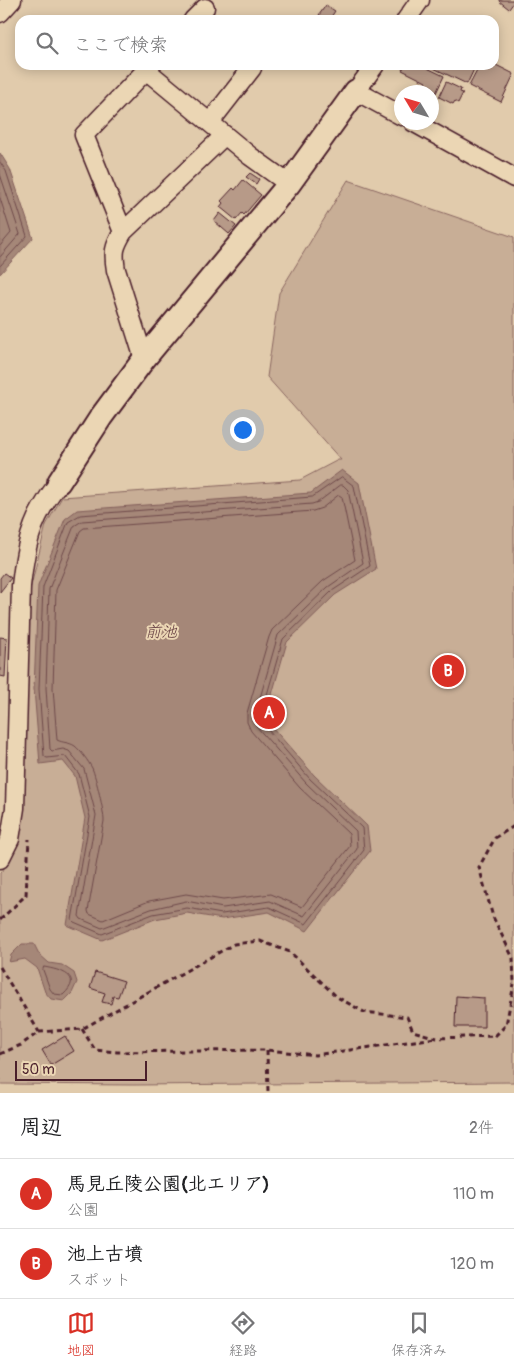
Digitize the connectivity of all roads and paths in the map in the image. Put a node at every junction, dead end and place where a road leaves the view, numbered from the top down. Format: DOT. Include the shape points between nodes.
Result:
graph roads {
  1 [pos="12,0"];
  2 [pos="420,0"];
  3 [pos="0,12"];
  4 [pos="410,15"];
  5 [pos="145,70"];
  6 [pos="151,70"];
  7 [pos="250,70"];
  8 [pos="371,70"];
  9 [pos="356,91"];
  10 [pos="394,112"];
  11 [pos="210,122"];
  12 [pos="427,130"];
  13 [pos="225,135"];
  14 [pos="514,178"];
  15 [pos="289,184"];
  16 [pos="123,232"];
  17 [pos="144,359"];
  18 [pos="59,482"];
  19 [pos="514,826"];
  20 [pos="29,837"];
  21 [pos="0,859"];
  22 [pos="0,920"];
  23 [pos="0,967"];
  24 [pos="514,983"];
  25 [pos="82,1029"];
  26 [pos="39,1032"];
  27 [pos="437,1038"];
  28 [pos="267,1050"];
  29 [pos="0,1054"];
  30 [pos="268,1093"];
  1 -- 3 [label="street"];
  2 -- 4 [label="street"];
  5 -- 16 [label="street" via="84,136"];
  6 -- 11 [label="street"];
  7 -- 11 [label="street"];
  8 -- 9 [label="street"];
  9 -- 10 [label="street"];
  9 -- 15 [label="street"];
  11 -- 13 [label="street"];
  12 -- 14 [label="street"];
  13 -- 15 [label="street"];
  13 -- 16 [label="street"];
  15 -- 17 [label="street"];
  16 -- 17 [label="street" via="113,257"];
  17 -- 18 [label="street"];
  18 -- 21 [label="street" via="30,535 23,564 15,808 10,839"];
  19 -- 24 [label="path" via="495,838 479,867 493,917 514,958"];
  20 -- 22 [label="path" via="26,895"];
  23 -- 26 [label="path"];
  24 -- 27 [label="path" via="506,1025 495,1036"];
  25 -- 26 [label="path"];
  25 -- 27 [label="path" via="234,944 260,942 290,952 337,997 364,1012 407,1017 413,1032"];
  25 -- 28 [label="path" via="95,1050"];
  26 -- 29 [label="path" via="21,1046"];
  27 -- 28 [label="path" via="315,1055"];
  28 -- 30 [label="path"];
}
